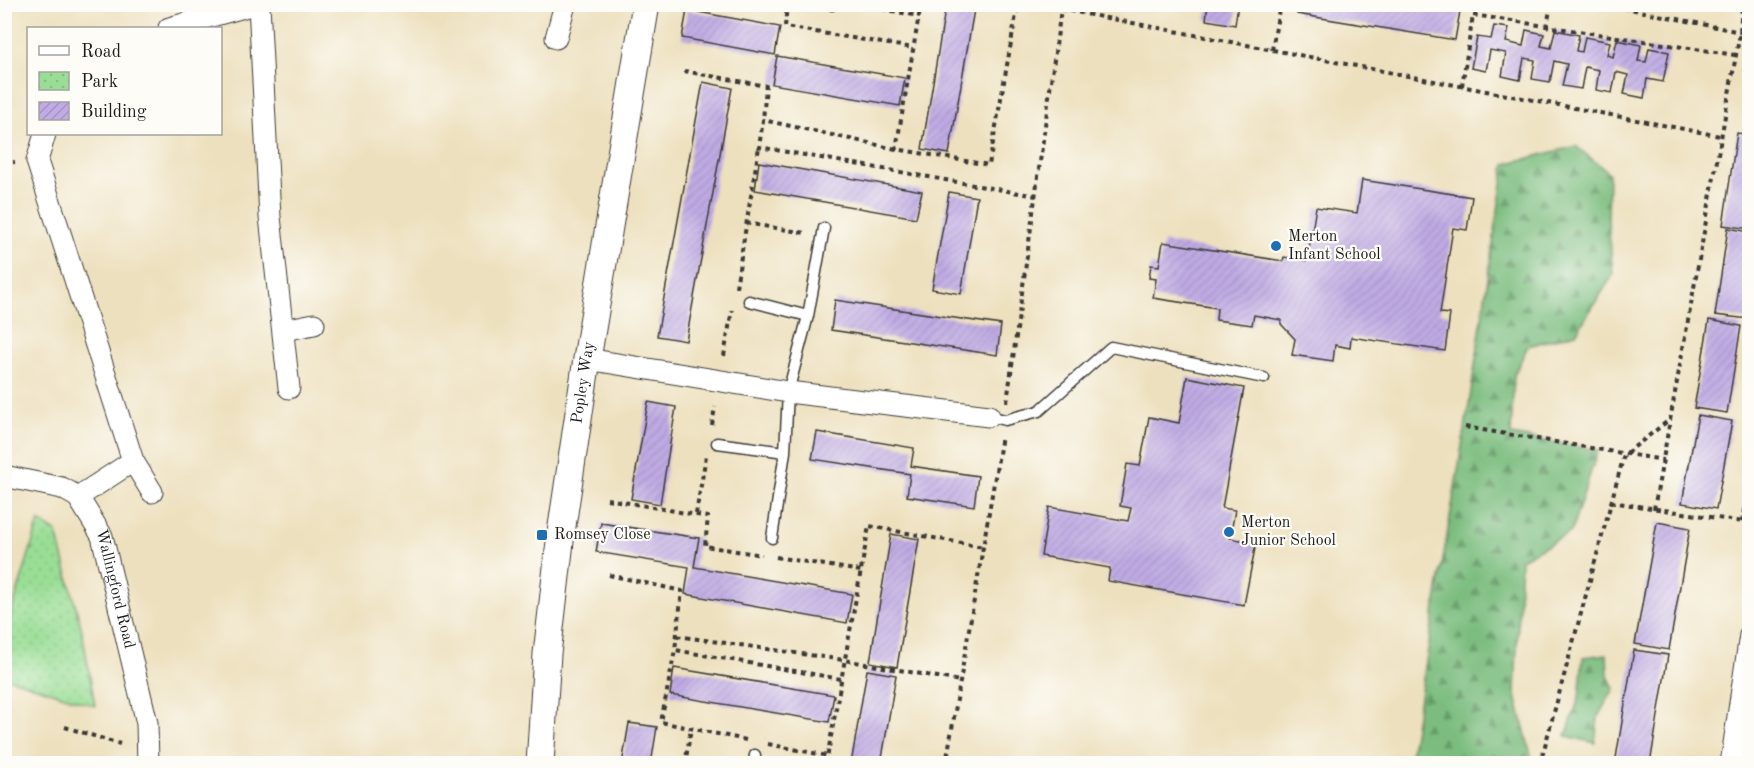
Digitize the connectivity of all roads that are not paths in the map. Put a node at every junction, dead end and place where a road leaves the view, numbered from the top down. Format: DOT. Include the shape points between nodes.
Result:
graph roads {
  1 [pos="257,4"];
  2 [pos="565,4"];
  3 [pos="646,4"];
  4 [pos="174,27"];
  5 [pos="556,38"];
  6 [pos="45,135"];
  7 [pos="824,232"];
  8 [pos="749,301"];
  9 [pos="808,316"];
  10 [pos="314,324"];
  11 [pos="284,330"];
  12 [pos="587,359"];
  13 [pos="1264,378"];
  14 [pos="289,388"];
  15 [pos="788,392"];
  16 [pos="997,418"];
  17 [pos="717,443"];
  18 [pos="785,452"];
  19 [pos="132,461"];
  20 [pos="4,476"];
  21 [pos="152,492"];
  22 [pos="78,497"];
  23 [pos="772,538"];
  24 [pos="1749,637"];
  25 [pos="1738,753"];
  26 [pos="148,764"];
  27 [pos="540,764"];
  1 -- 4 [label="street"];
  1 -- 11 [label="street" via="270,217"];
  2 -- 5 [label="street"];
  3 -- 12 [label="street, Popley Way"];
  6 -- 19 [label="street" via="37,161"];
  7 -- 9 [label="lane"];
  8 -- 9 [label="lane"];
  9 -- 15 [label="lane"];
  10 -- 11 [label="street"];
  11 -- 14 [label="street"];
  12 -- 15 [label="street"];
  12 -- 27 [label="street, Popley Way" via="561,533"];
  13 -- 16 [label="lane" via="1111,347 1039,411"];
  15 -- 16 [label="street"];
  15 -- 18 [label="lane"];
  17 -- 18 [label="lane"];
  18 -- 23 [label="lane"];
  19 -- 21 [label="street"];
  19 -- 22 [label="street"];
  20 -- 22 [label="street" via="62,488"];
  22 -- 26 [label="street, Wallingford Road" via="102,536 147,723"];
  24 -- 25 [label="street"];
}
